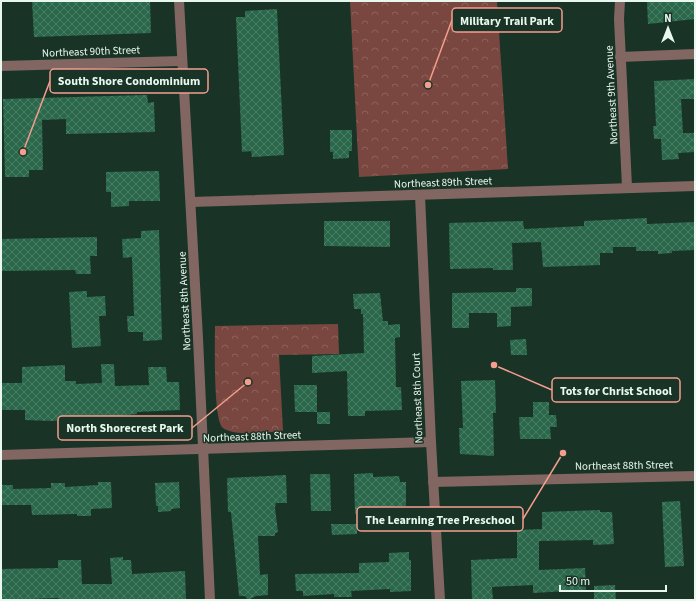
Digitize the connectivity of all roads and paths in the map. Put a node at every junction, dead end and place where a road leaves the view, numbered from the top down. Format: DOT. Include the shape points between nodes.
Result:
graph roads {
  1 [pos="179,1"];
  2 [pos="620,1"];
  3 [pos="695,54"];
  4 [pos="620,57"];
  5 [pos="181,61"];
  6 [pos="1,66"];
  7 [pos="695,186"];
  8 [pos="628,187"];
  9 [pos="420,195"];
  10 [pos="191,202"];
  11 [pos="431,442"];
  12 [pos="203,449"];
  13 [pos="1,455"];
  14 [pos="695,476"];
  15 [pos="433,482"];
  16 [pos="210,600"];
  17 [pos="440,600"];
  1 -- 5 [label="street, Northeast 8th Avenue"];
  2 -- 4 [label="street, Northeast 9th Avenue"];
  3 -- 4 [label="street"];
  4 -- 8 [label="street, Northeast 9th Avenue"];
  5 -- 6 [label="street, Northeast 90th Street"];
  5 -- 10 [label="street, Northeast 8th Avenue"];
  7 -- 8 [label="street, Northeast 89th Street"];
  8 -- 9 [label="street, Northeast 89th Street"];
  9 -- 10 [label="street, Northeast 89th Street"];
  9 -- 11 [label="street, Northeast 8th Court"];
  10 -- 12 [label="street, Northeast 8th Avenue"];
  11 -- 12 [label="street, Northeast 88th Street"];
  11 -- 15 [label="street, Northeast 8th Court"];
  12 -- 13 [label="street, Northeast 88th Street"];
  12 -- 16 [label="street, Northeast 8th Avenue"];
  14 -- 15 [label="street, Northeast 88th Street"];
  15 -- 17 [label="street, Northeast 8th Court"];
}
